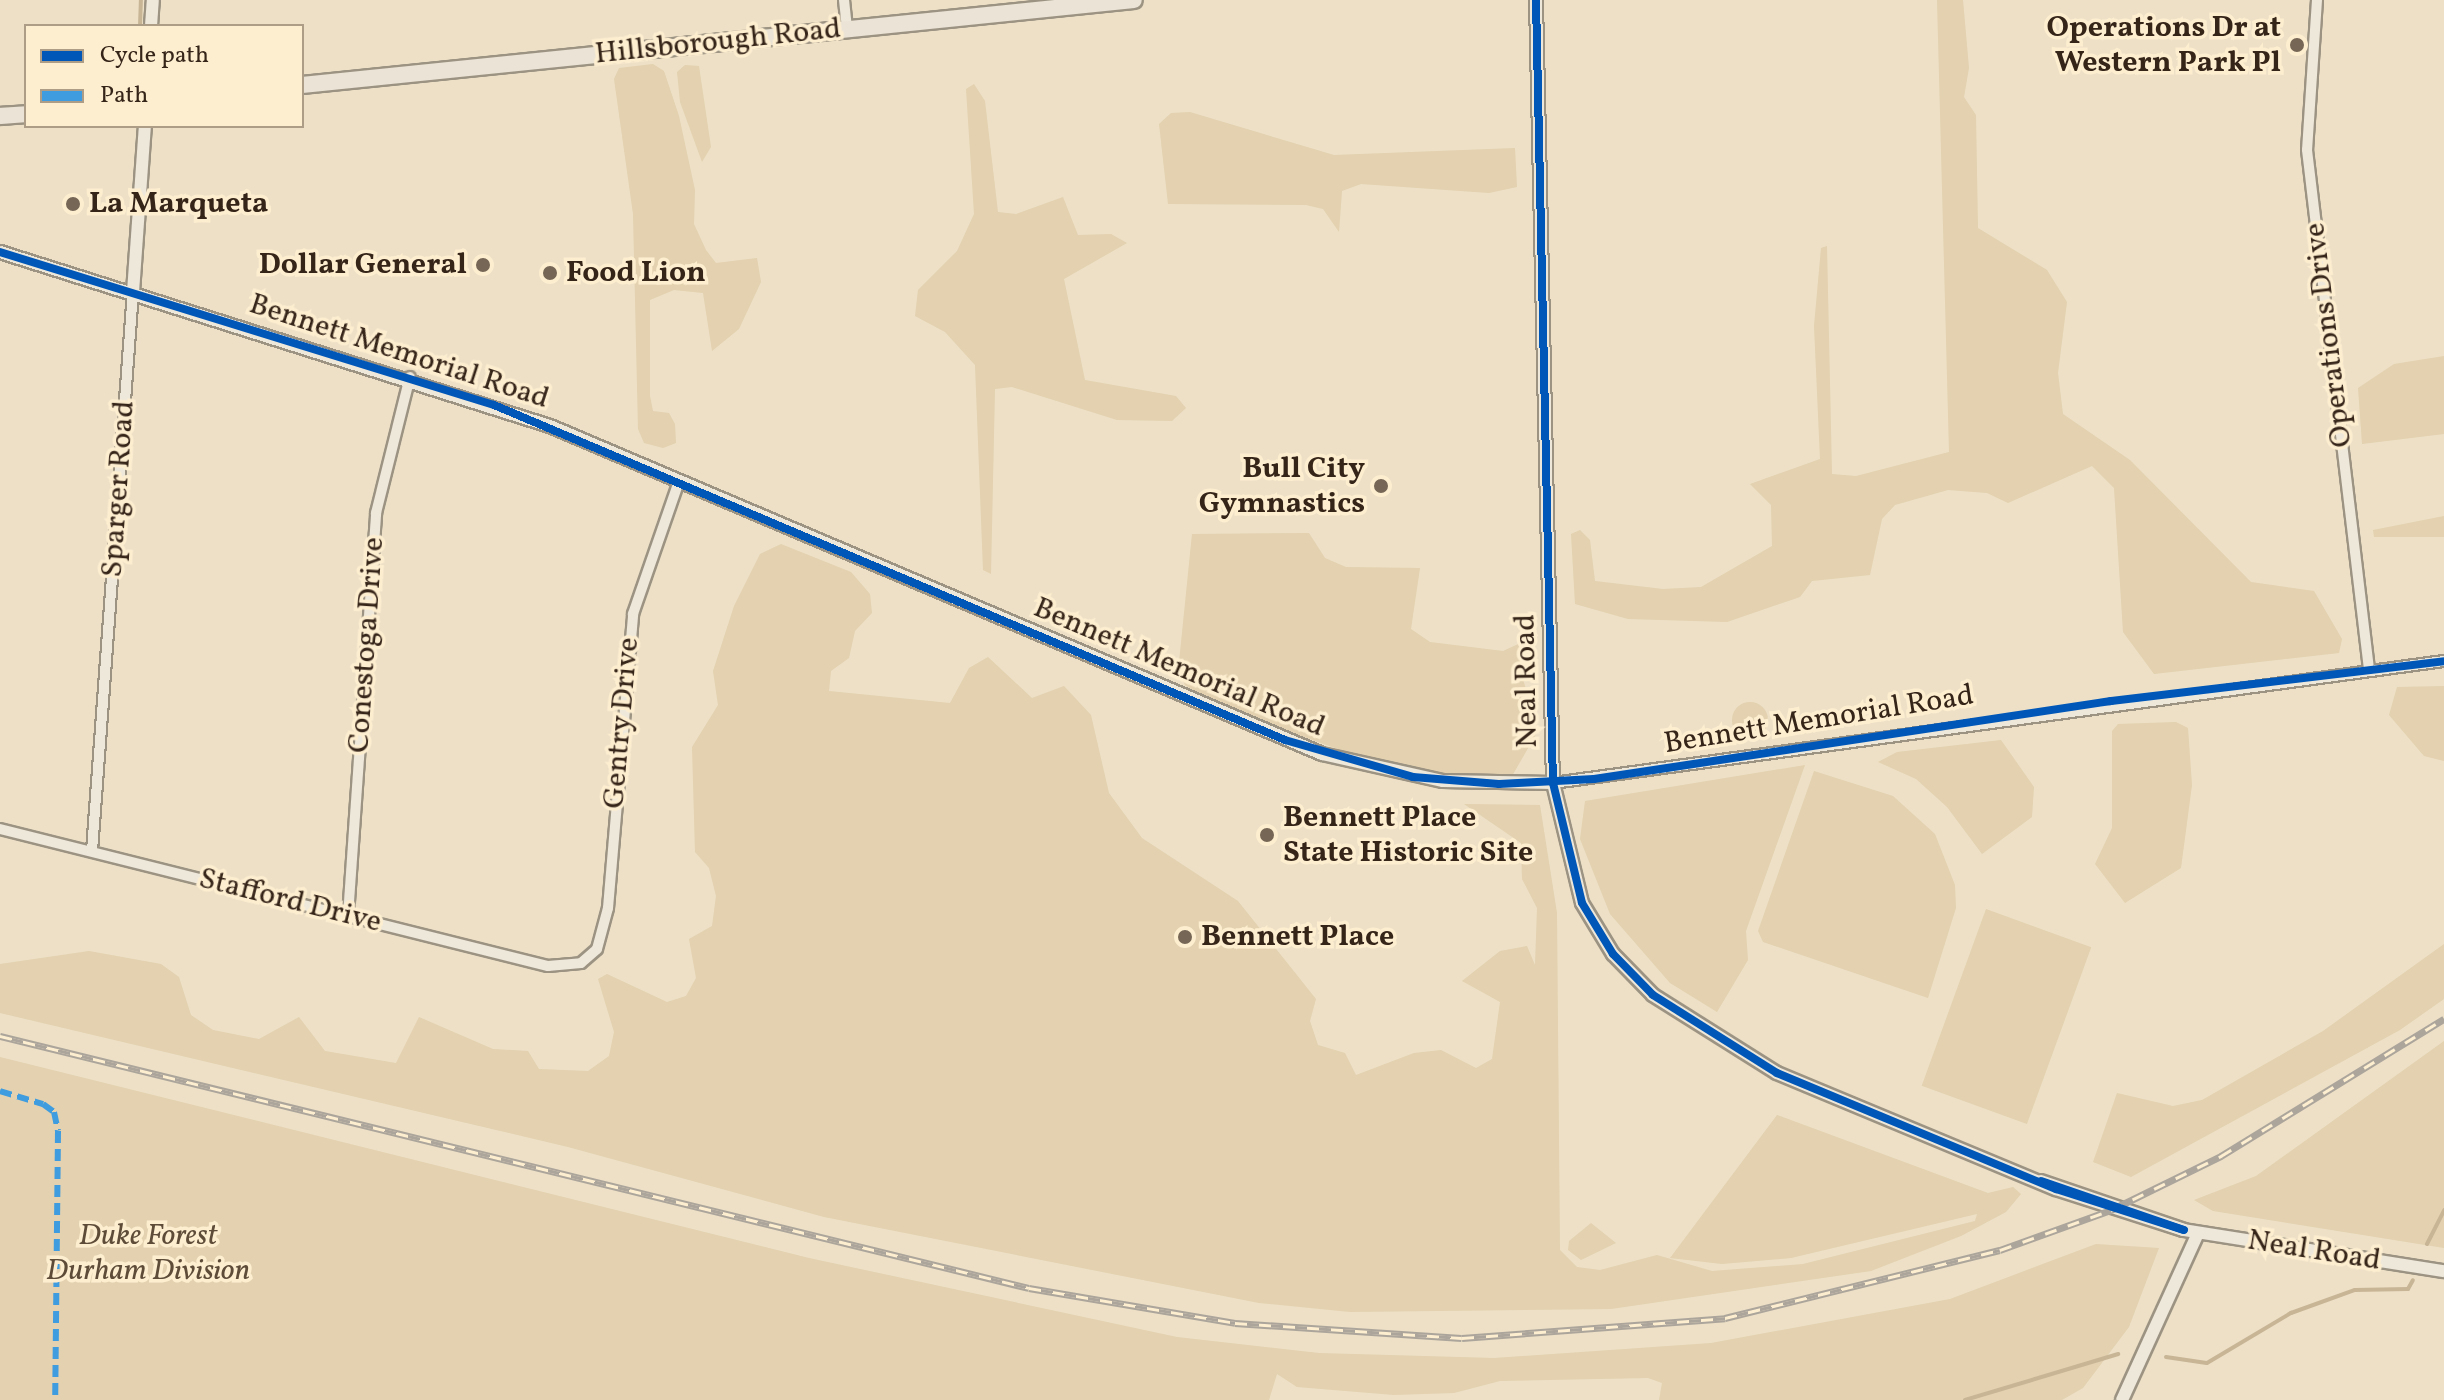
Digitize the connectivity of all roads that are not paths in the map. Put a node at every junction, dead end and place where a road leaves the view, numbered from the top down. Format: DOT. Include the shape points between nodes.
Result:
graph roads {
  1 [pos="153,0"];
  2 [pos="844,0"];
  3 [pos="1134,0"];
  4 [pos="1536,0"];
  5 [pos="2317,0"];
  6 [pos="151,24"];
  7 [pos="847,28"];
  8 [pos="304,85"];
  9 [pos="24,114"];
  10 [pos="0,116"];
  11 [pos="145,128"];
  12 [pos="0,252"];
  13 [pos="133,292"];
  14 [pos="410,377"];
  15 [pos="679,481"];
  16 [pos="2444,661"];
  17 [pos="2369,669"];
  18 [pos="1553,783"];
  19 [pos="0,829"];
  20 [pos="92,851"];
  21 [pos="348,916"];
  22 [pos="581,963"];
  23 [pos="2198,1233"];
  24 [pos="2444,1271"];
  25 [pos="2122,1400"];
  1 -- 6 [label="street"];
  2 -- 7 [label="street"];
  3 -- 7 [label="main road, Hillsborough Road"];
  4 -- 18 [label="street, Neal Road"];
  5 -- 17 [label="street, Operations Drive" via="2307,150"];
  7 -- 8 [label="main road, Hillsborough Road"];
  9 -- 10 [label="main road"];
  11 -- 13 [label="street, Sparger Road"];
  12 -- 13 [label="street, Bennett Memorial Road"];
  13 -- 14 [label="street, Bennett Memorial Road"];
  13 -- 20 [label="street, Sparger Road"];
  14 -- 15 [label="street, Bennett Memorial Road"];
  14 -- 21 [label="street, Conestoga Drive" via="376,513"];
  15 -- 18 [label="street, Bennett Memorial Road" via="1322,754 1443,781"];
  15 -- 22 [label="street, Gentry Drive" via="633,614 608,908 597,949"];
  16 -- 17 [label="street, Bennett Memorial Road"];
  17 -- 18 [label="street, Bennett Memorial Road"];
  18 -- 23 [label="street, Neal Road" via="1582,903 1613,954 1653,995 1777,1073 2041,1181"];
  19 -- 20 [label="street, Stafford Drive"];
  20 -- 21 [label="street, Stafford Drive"];
  21 -- 22 [label="street, Stafford Drive" via="548,966"];
  23 -- 24 [label="street, Neal Road"];
  23 -- 25 [label="street"];
}
